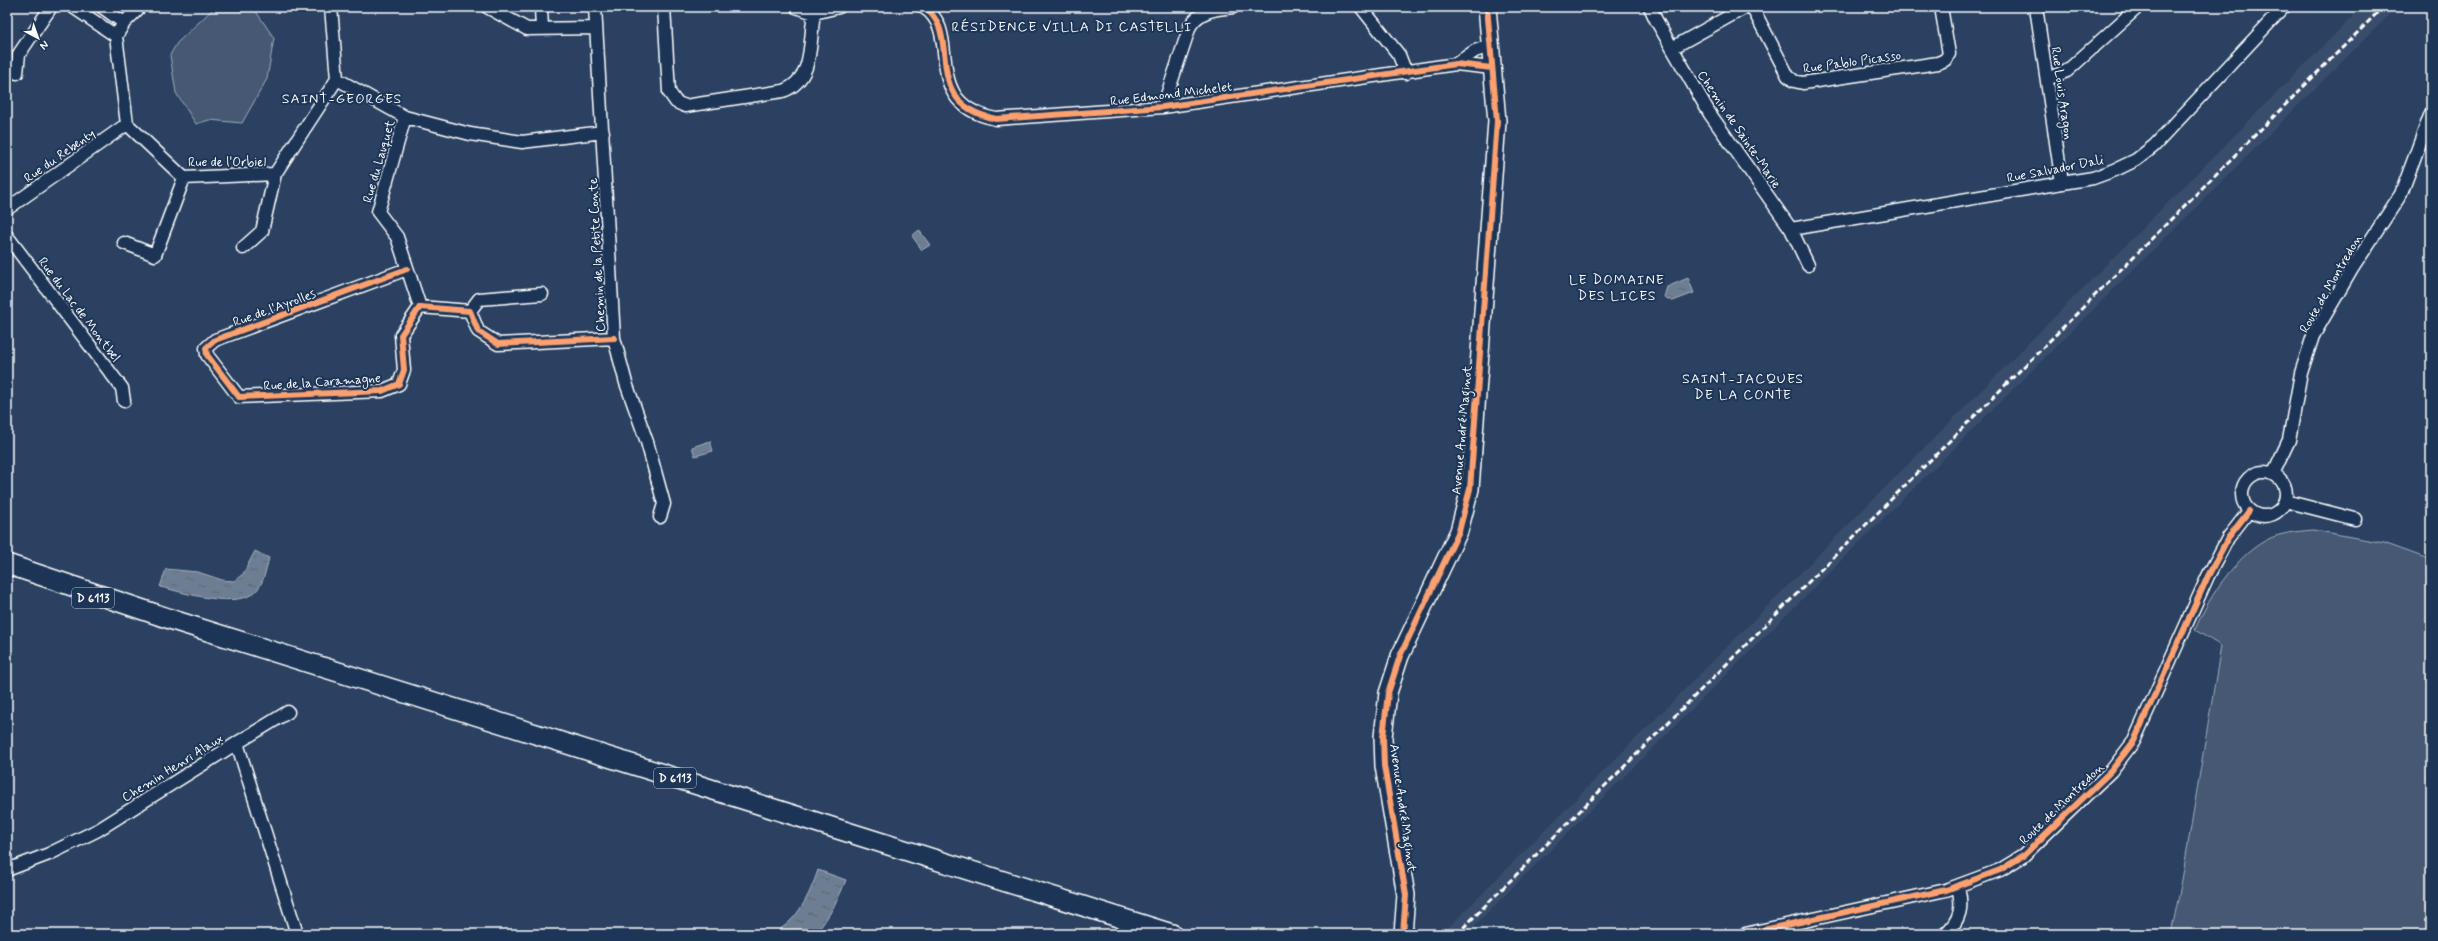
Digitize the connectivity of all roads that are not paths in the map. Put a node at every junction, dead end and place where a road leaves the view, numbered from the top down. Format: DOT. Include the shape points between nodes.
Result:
graph roads {
  1 [pos="51,7"];
  2 [pos="73,7"];
  3 [pos="102,7"];
  4 [pos="140,7"];
  5 [pos="330,7"];
  6 [pos="487,7"];
  7 [pos="541,7"];
  8 [pos="595,7"];
  9 [pos="664,7"];
  10 [pos="796,7"];
  11 [pos="839,7"];
  12 [pos="923,7"];
  13 [pos="1233,7"];
  14 [pos="1361,7"];
  15 [pos="1488,7"];
  16 [pos="1650,7"];
  17 [pos="1746,7"];
  18 [pos="1752,7"];
  19 [pos="1941,7"];
  20 [pos="2036,7"];
  21 [pos="2138,7"];
  22 [pos="2284,7"];
  23 [pos="814,13"];
  24 [pos="124,23"];
  25 [pos="596,28"];
  26 [pos="542,29"];
  27 [pos="116,36"];
  28 [pos="1490,46"];
  29 [pos="1672,48"];
  30 [pos="1471,54"];
  31 [pos="1456,64"];
  32 [pos="1474,67"];
  33 [pos="1492,68"];
  34 [pos="1406,73"];
  35 [pos="17,74"];
  36 [pos="2047,78"];
  37 [pos="337,79"];
  38 [pos="1163,107"];
  39 [pos="2431,113"];
  40 [pos="406,117"];
  41 [pos="127,124"];
  42 [pos="603,132"];
  43 [pos="275,174"];
  44 [pos="184,178"];
  45 [pos="2062,183"];
  46 [pos="7,209"];
  47 [pos="1791,228"];
  48 [pos="7,236"];
  49 [pos="124,243"];
  50 [pos="243,248"];
  51 [pos="1808,265"];
  52 [pos="407,269"];
  53 [pos="542,294"];
  54 [pos="420,306"];
  55 [pos="470,311"];
  56 [pos="614,338"];
  57 [pos="239,397"];
  58 [pos="124,401"];
  59 [pos="2274,474"];
  60 [pos="2285,501"];
  61 [pos="2249,511"];
  62 [pos="660,517"];
  63 [pos="2355,519"];
  64 [pos="11,568"];
  65 [pos="288,712"];
  66 [pos="237,743"];
  67 [pos="7,870"];
  68 [pos="1958,887"];
  69 [pos="297,934"];
  70 [pos="1172,934"];
  71 [pos="1403,934"];
  72 [pos="1745,934"];
  73 [pos="1945,934"];
  1 -- 35 [label="street" via="19,54"];
  2 -- 27 [label="street"];
  3 -- 24 [label="street"];
  4 -- 24 [label="street"];
  5 -- 37 [label="street"];
  6 -- 26 [label="street" via="527,29"];
  7 -- 26 [label="street"];
  8 -- 25 [label="street, Chemin de la Petite Conte"];
  9 -- 23 [label="street" via="669,92 676,102 685,106 793,87 807,68"];
  10 -- 23 [label="street"];
  11 -- 23 [label="street"];
  12 -- 38 [label="street, Rue Edmond Michelet" via="930,11 938,22 949,81 956,98 965,108 978,116 996,119"];
  13 -- 38 [label="street" via="1210,10 1196,16 1190,26"];
  14 -- 34 [label="street" via="1399,55"];
  15 -- 28 [label="street, Avenue André Maginot"];
  16 -- 29 [label="street, Chemin de Sainte-Marie"];
  17 -- 29 [label="street"];
  18 -- 19 [label="street, Rue Pablo Picasso" via="1788,76 1803,83 1945,60 1949,54"];
  20 -- 36 [label="street, Rue Louis Aragon"];
  21 -- 36 [label="street" via="2067,71"];
  22 -- 45 [label="street, Rue Salvador Dali" via="2154,146 2136,160 2115,170 2093,178"];
  24 -- 27 [label="street"];
  25 -- 26 [label="street"];
  25 -- 42 [label="street, Chemin de la Petite Conte"];
  27 -- 41 [label="street"];
  28 -- 30 [label="street, Rue Edmond Michelet"];
  28 -- 33 [label="street, Avenue André Maginot"];
  29 -- 47 [label="street, Chemin de Sainte-Marie" via="1710,114"];
  30 -- 31 [label="street, Rue Edmond Michelet"];
  30 -- 32 [label="street"];
  31 -- 32 [label="street, Rue Edmond Michelet"];
  31 -- 34 [label="street, Rue Edmond Michelet"];
  32 -- 33 [label="street, Rue Edmond Michelet"];
  33 -- 71 [label="street, Avenue André Maginot" via="1497,121 1470,489 1458,531 1400,656 1388,693 1383,736 1384,766 1406,895"];
  34 -- 38 [label="street, Rue Edmond Michelet"];
  36 -- 45 [label="street, Rue Louis Aragon"];
  37 -- 40 [label="street"];
  37 -- 43 [label="street, Rue de l'Orbiel"];
  39 -- 59 [label="street, Route de Montredon" via="2401,194 2352,269 2314,336 2301,373 2289,440"];
  40 -- 42 [label="street" via="470,134 522,142"];
  40 -- 52 [label="street, Rue du Lauquet" via="378,212 394,231"];
  41 -- 44 [label="street, Rue de l'Orbiel"];
  41 -- 46 [label="street, Rue du Rebenty"];
  42 -- 56 [label="street, Chemin de la Petite Conte"];
  43 -- 44 [label="street, Rue de l'Orbiel"];
  43 -- 50 [label="street" via="262,231"];
  44 -- 49 [label="street" via="155,255"];
  45 -- 47 [label="street, Rue Salvador Dali"];
  47 -- 51 [label="street, Chemin de Sainte-Marie"];
  48 -- 58 [label="street, Rue du Lac de Montbel" via="122,388"];
  52 -- 54 [label="street"];
  52 -- 57 [label="street, Rue de l'Ayrolles" via="215,340 206,348 207,355"];
  53 -- 55 [label="street" via="479,299"];
  54 -- 55 [label="street"];
  54 -- 57 [label="street, Rue de la Caramagne" via="401,335 404,370 399,384 382,391"];
  55 -- 56 [label="street" via="478,331 498,344"];
  56 -- 62 [label="street, Chemin de la Petite Conte" via="664,504"];
  59 -- 60 [label="street" via="2285,485"];
  59 -- 61 [label="street" via="2259,472 2248,478 2242,494 2244,505"];
  60 -- 61 [label="street" via="2280,510 2271,515 2263,516"];
  60 -- 63 [label="street"];
  61 -- 68 [label="street, Route de Montredon" via="2225,544 2134,740 2111,771 2023,856 2000,870"];
  64 -- 70 [label="main road, D 6113"];
  65 -- 66 [label="street"];
  66 -- 67 [label="street, Chemin Henri Alaux" via="98,830 49,854"];
  66 -- 69 [label="street, Chemin Henri Alaux"];
  68 -- 72 [label="street, Route de Montredon"];
  68 -- 73 [label="street" via="1961,910"];
}
